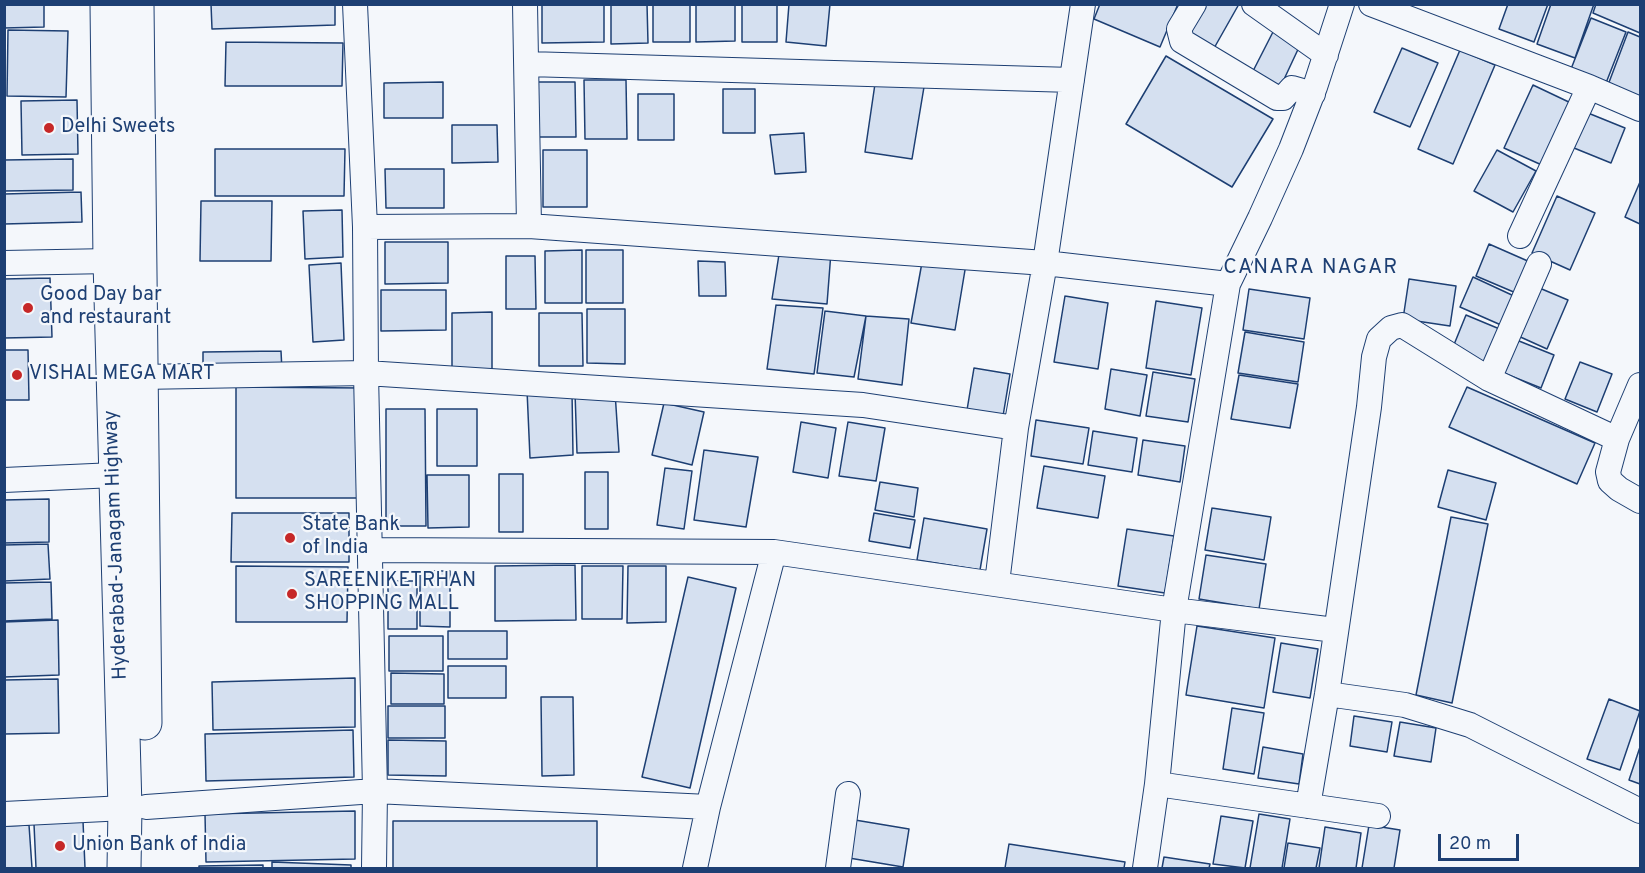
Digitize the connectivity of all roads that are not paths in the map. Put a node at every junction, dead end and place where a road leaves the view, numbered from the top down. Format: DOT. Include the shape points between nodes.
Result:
graph roads {
  1 [pos="107,4"];
  2 [pos="137,4"];
  3 [pos="355,4"];
  4 [pos="525,4"];
  5 [pos="1083,4"];
  6 [pos="1194,4"];
  7 [pos="1254,4"];
  8 [pos="1342,4"];
  9 [pos="1371,4"];
  10 [pos="1326,55"];
  11 [pos="528,64"];
  12 [pos="1072,80"];
  13 [pos="1589,87"];
  14 [pos="1313,94"];
  15 [pos="1641,109"];
  16 [pos="529,226"];
  17 [pos="365,227"];
  18 [pos="1521,236"];
  19 [pos="110,261"];
  20 [pos="4,263"];
  21 [pos="1045,263"];
  22 [pos="1539,264"];
  23 [pos="1228,284"];
  24 [pos="366,373"];
  25 [pos="140,377"];
  26 [pos="1489,379"];
  27 [pos="1641,385"];
  28 [pos="1016,428"];
  29 [pos="1617,439"];
  30 [pos="115,475"];
  31 [pos="4,480"];
  32 [pos="1641,501"];
  33 [pos="372,550"];
  34 [pos="774,552"];
  35 [pos="997,583"];
  36 [pos="1174,610"];
  37 [pos="1335,630"];
  38 [pos="1327,694"];
  39 [pos="1156,784"];
  40 [pos="375,791"];
  41 [pos="848,794"];
  42 [pos="1308,806"];
  43 [pos="708,807"];
  44 [pos="136,808"];
  45 [pos="1641,811"];
  46 [pos="4,814"];
  47 [pos="1378,816"];
  48 [pos="124,868"];
  49 [pos="147,868"];
  50 [pos="374,868"];
  51 [pos="695,868"];
  52 [pos="838,868"];
  53 [pos="1145,868"];
  1 -- 19 [label="highway, Hyderabad-Janagam Highway"];
  2 -- 25 [label="highway, Hyderabad-Janagam Highway"];
  3 -- 17 [label="street"];
  4 -- 11 [label="street"];
  5 -- 12 [label="street"];
  6 -- 14 [label="street" via="1179,29 1182,41 1277,98 1283,98 1292,88"];
  7 -- 10 [label="street"];
  8 -- 10 [label="street"];
  9 -- 13 [label="street"];
  10 -- 14 [label="street"];
  11 -- 12 [label="street"];
  11 -- 16 [label="street"];
  12 -- 21 [label="street"];
  13 -- 15 [label="street"];
  13 -- 18 [label="street"];
  14 -- 23 [label="street"];
  16 -- 17 [label="street"];
  16 -- 21 [label="street"];
  17 -- 24 [label="street"];
  19 -- 20 [label="street"];
  19 -- 30 [label="highway, Hyderabad-Janagam Highway"];
  21 -- 23 [label="street"];
  21 -- 28 [label="street"];
  22 -- 26 [label="street"];
  23 -- 36 [label="street"];
  24 -- 25 [label="street"];
  24 -- 28 [label="street" via="863,405"];
  24 -- 33 [label="street"];
  25 -- 44 [label="highway, Hyderabad-Janagam Highway"];
  26 -- 29 [label="street"];
  26 -- 37 [label="street" via="1402,325 1391,328 1379,339"];
  27 -- 29 [label="street"];
  28 -- 35 [label="street"];
  29 -- 32 [label="street" via="1608,472 1610,481"];
  30 -- 31 [label="street"];
  30 -- 44 [label="highway, Hyderabad-Janagam Highway"];
  33 -- 34 [label="street"];
  33 -- 40 [label="street"];
  34 -- 35 [label="street"];
  34 -- 43 [label="street"];
  35 -- 36 [label="street"];
  36 -- 37 [label="street"];
  36 -- 39 [label="street"];
  37 -- 38 [label="street"];
  38 -- 42 [label="street"];
  38 -- 45 [label="street" via="1405,705 1470,725"];
  39 -- 42 [label="street"];
  39 -- 53 [label="street"];
  40 -- 43 [label="street"];
  40 -- 44 [label="street"];
  40 -- 50 [label="street"];
  41 -- 52 [label="street"];
  42 -- 47 [label="street"];
  43 -- 51 [label="street"];
  44 -- 46 [label="street"];
  44 -- 48 [label="highway, Hyderabad-Janagam Highway"];
  44 -- 49 [label="highway, Hyderabad-Janagam Highway"];
}
